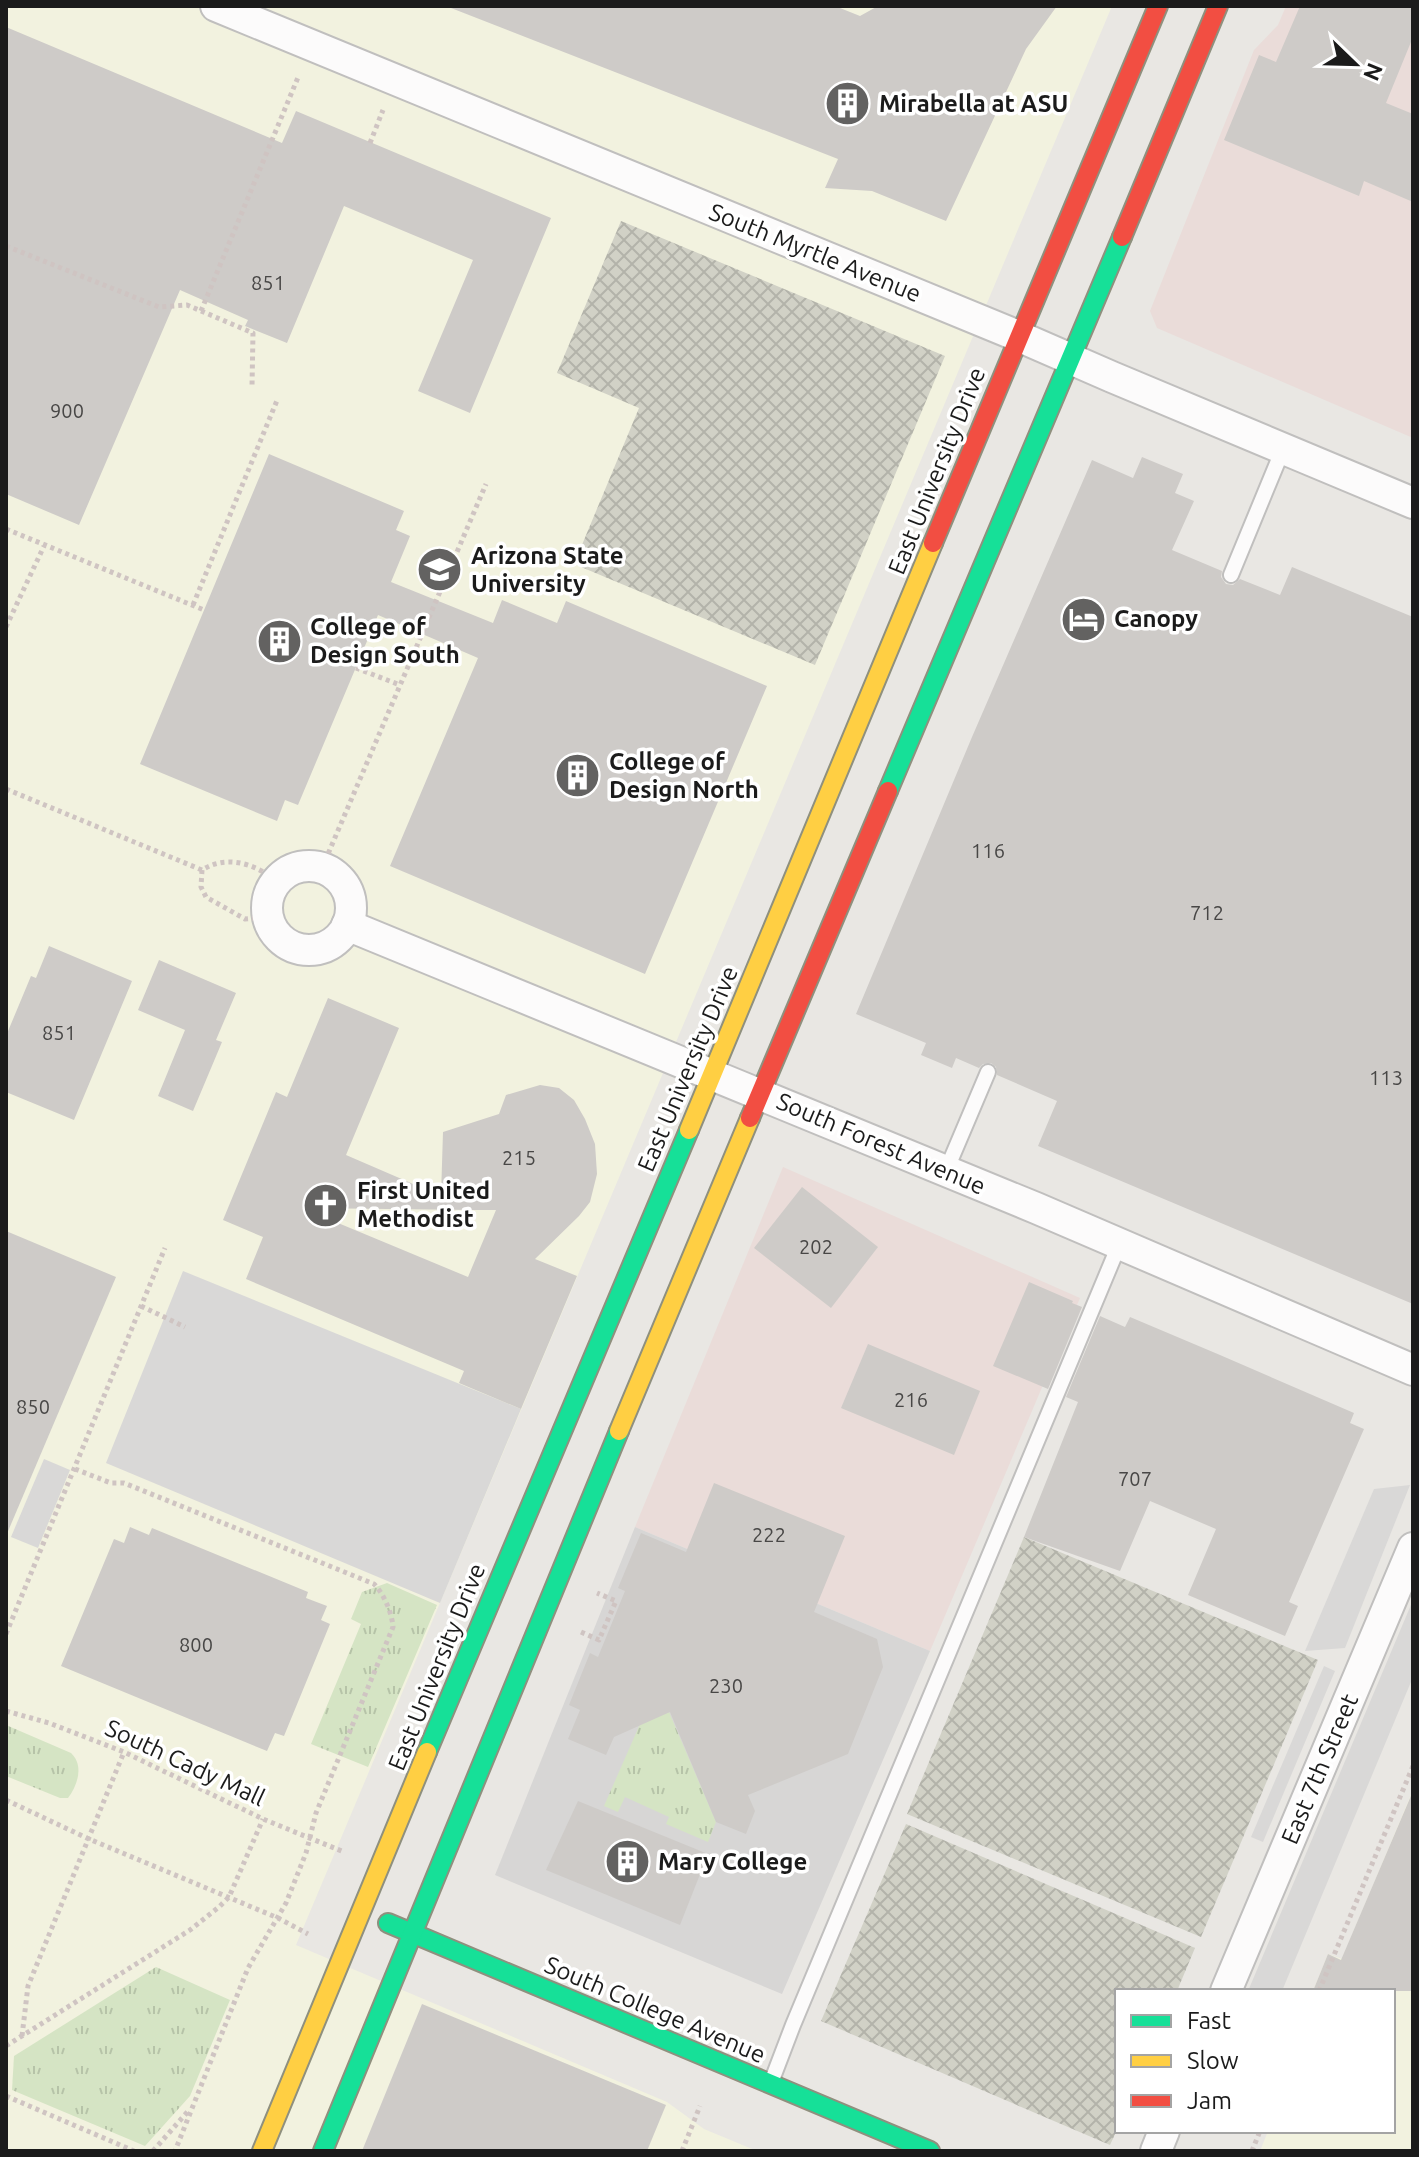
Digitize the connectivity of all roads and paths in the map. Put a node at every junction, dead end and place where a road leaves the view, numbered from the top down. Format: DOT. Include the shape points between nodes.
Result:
graph roads {
  1 [pos="216,6"];
  2 [pos="1158,6"];
  3 [pos="1218,6"];
  4 [pos="299,74"];
  5 [pos="383,109"];
  6 [pos="370,143"];
  7 [pos="6,246"];
  8 [pos="201,311"];
  9 [pos="1018,336"];
  10 [pos="1071,359"];
  11 [pos="252,386"];
  12 [pos="278,398"];
  13 [pos="1283,449"];
  14 [pos="486,484"];
  15 [pos="1413,503"];
  16 [pos="6,529"];
  17 [pos="44,546"];
  18 [pos="1231,575"];
  19 [pos="193,605"];
  20 [pos="204,610"];
  21 [pos="6,627"];
  22 [pos="356,668"];
  23 [pos="400,685"];
  24 [pos="6,789"];
  25 [pos="322,868"];
  26 [pos="202,870"];
  27 [pos="277,881"];
  28 [pos="268,917"];
  29 [pos="347,925"];
  30 [pos="988,1072"];
  31 [pos="712,1074"];
  32 [pos="761,1095"];
  33 [pos="946,1171"];
  34 [pos="1119,1245"];
  35 [pos="165,1248"];
  36 [pos="141,1306"];
  37 [pos="185,1327"];
  38 [pos="1413,1370"];
  39 [pos="75,1469"];
  40 [pos="1413,1548"];
  41 [pos="597,1593"];
  42 [pos="581,1632"];
  43 [pos="6,1634"];
  44 [pos="6,1711"];
  45 [pos="124,1752"];
  46 [pos="1413,1766"];
  47 [pos="6,1800"];
  48 [pos="263,1819"];
  49 [pos="89,1839"];
  50 [pos="311,1839"];
  51 [pos="347,1853"];
  52 [pos="229,1897"];
  53 [pos="361,1912"];
  54 [pos="278,1918"];
  55 [pos="412,1933"];
  56 [pos="311,1936"];
  57 [pos="1227,1989"];
  58 [pos="1320,1989"];
  59 [pos="22,2036"];
  60 [pos="6,2046"];
  61 [pos="771,2084"];
  62 [pos="6,2096"];
  63 [pos="194,2105"];
  64 [pos="700,2106"];
  65 [pos="134,2151"];
  66 [pos="153,2151"];
  67 [pos="175,2151"];
  68 [pos="262,2151"];
  69 [pos="323,2151"];
  70 [pos="682,2151"];
  71 [pos="930,2151"];
  1 -- 9 [label="street, South Myrtle Avenue"];
  2 -- 9 [label="main road, East University Drive"];
  3 -- 10 [label="main road"];
  4 -- 8 [label="path"];
  5 -- 6 [label="path"];
  7 -- 8 [label="path" via="159,307 187,305"];
  8 -- 11 [label="path" via="253,333"];
  9 -- 10 [label="street, South Myrtle Avenue"];
  9 -- 31 [label="main road, East University Drive"];
  10 -- 13 [label="street, South Myrtle Avenue"];
  10 -- 32 [label="main road"];
  12 -- 19 [label="path"];
  13 -- 15 [label="street, South Myrtle Avenue"];
  13 -- 18 [label="lane"];
  14 -- 23 [label="path"];
  16 -- 17 [label="path"];
  17 -- 19 [label="path"];
  17 -- 21 [label="path"];
  19 -- 20 [label="path"];
  22 -- 23 [label="path"];
  23 -- 25 [label="path"];
  24 -- 26 [label="path"];
  25 -- 27 [label="street" via="298,868"];
  25 -- 29 [label="street" via="344,885 350,898"];
  26 -- 27 [label="path" via="223,862 262,869"];
  26 -- 28 [label="path" via="206,897 245,919"];
  27 -- 28 [label="street" via="270,891"];
  28 -- 29 [label="street" via="286,943 308,950 331,943"];
  29 -- 31 [label="street, South Forest Avenue"];
  30 -- 33 [label="lane"];
  31 -- 32 [label="street, South Forest Avenue"];
  31 -- 53 [label="main road, East University Drive"];
  32 -- 33 [label="street, South Forest Avenue"];
  32 -- 55 [label="main road"];
  33 -- 34 [label="street, South Forest Avenue"];
  34 -- 38 [label="street, South Forest Avenue"];
  34 -- 61 [label="lane"];
  35 -- 36 [label="path"];
  36 -- 37 [label="path"];
  36 -- 39 [label="path"];
  39 -- 43 [label="path"];
  39 -- 50 [label="path" via="124,1483 379,1590 393,1627 316,1813"];
  40 -- 57 [label="street, East 7th Street"];
  41 -- 42 [label="path" via="616,1601 599,1640"];
  44 -- 45 [label="path, South Cady Mall"];
  45 -- 48 [label="path, South Cady Mall"];
  45 -- 49 [label="path"];
  46 -- 58 [label="path"];
  47 -- 49 [label="path"];
  48 -- 50 [label="path, South Cady Mall"];
  48 -- 52 [label="path"];
  49 -- 52 [label="path"];
  49 -- 59 [label="path" via="28,1986"];
  50 -- 51 [label="path, South Cady Mall"];
  50 -- 54 [label="path"];
  52 -- 54 [label="path"];
  52 -- 59 [label="path" via="190,1930"];
  53 -- 55 [label="main road, South College Avenue"];
  53 -- 68 [label="main road, East University Drive"];
  54 -- 56 [label="path"];
  54 -- 63 [label="path" via="248,1968"];
  55 -- 61 [label="main road, South College Avenue"];
  55 -- 69 [label="main road"];
  59 -- 60 [label="path"];
  61 -- 71 [label="main road, South College Avenue"];
  62 -- 65 [label="path"];
  63 -- 66 [label="path"];
  63 -- 67 [label="path"];
  64 -- 70 [label="path"];
}
